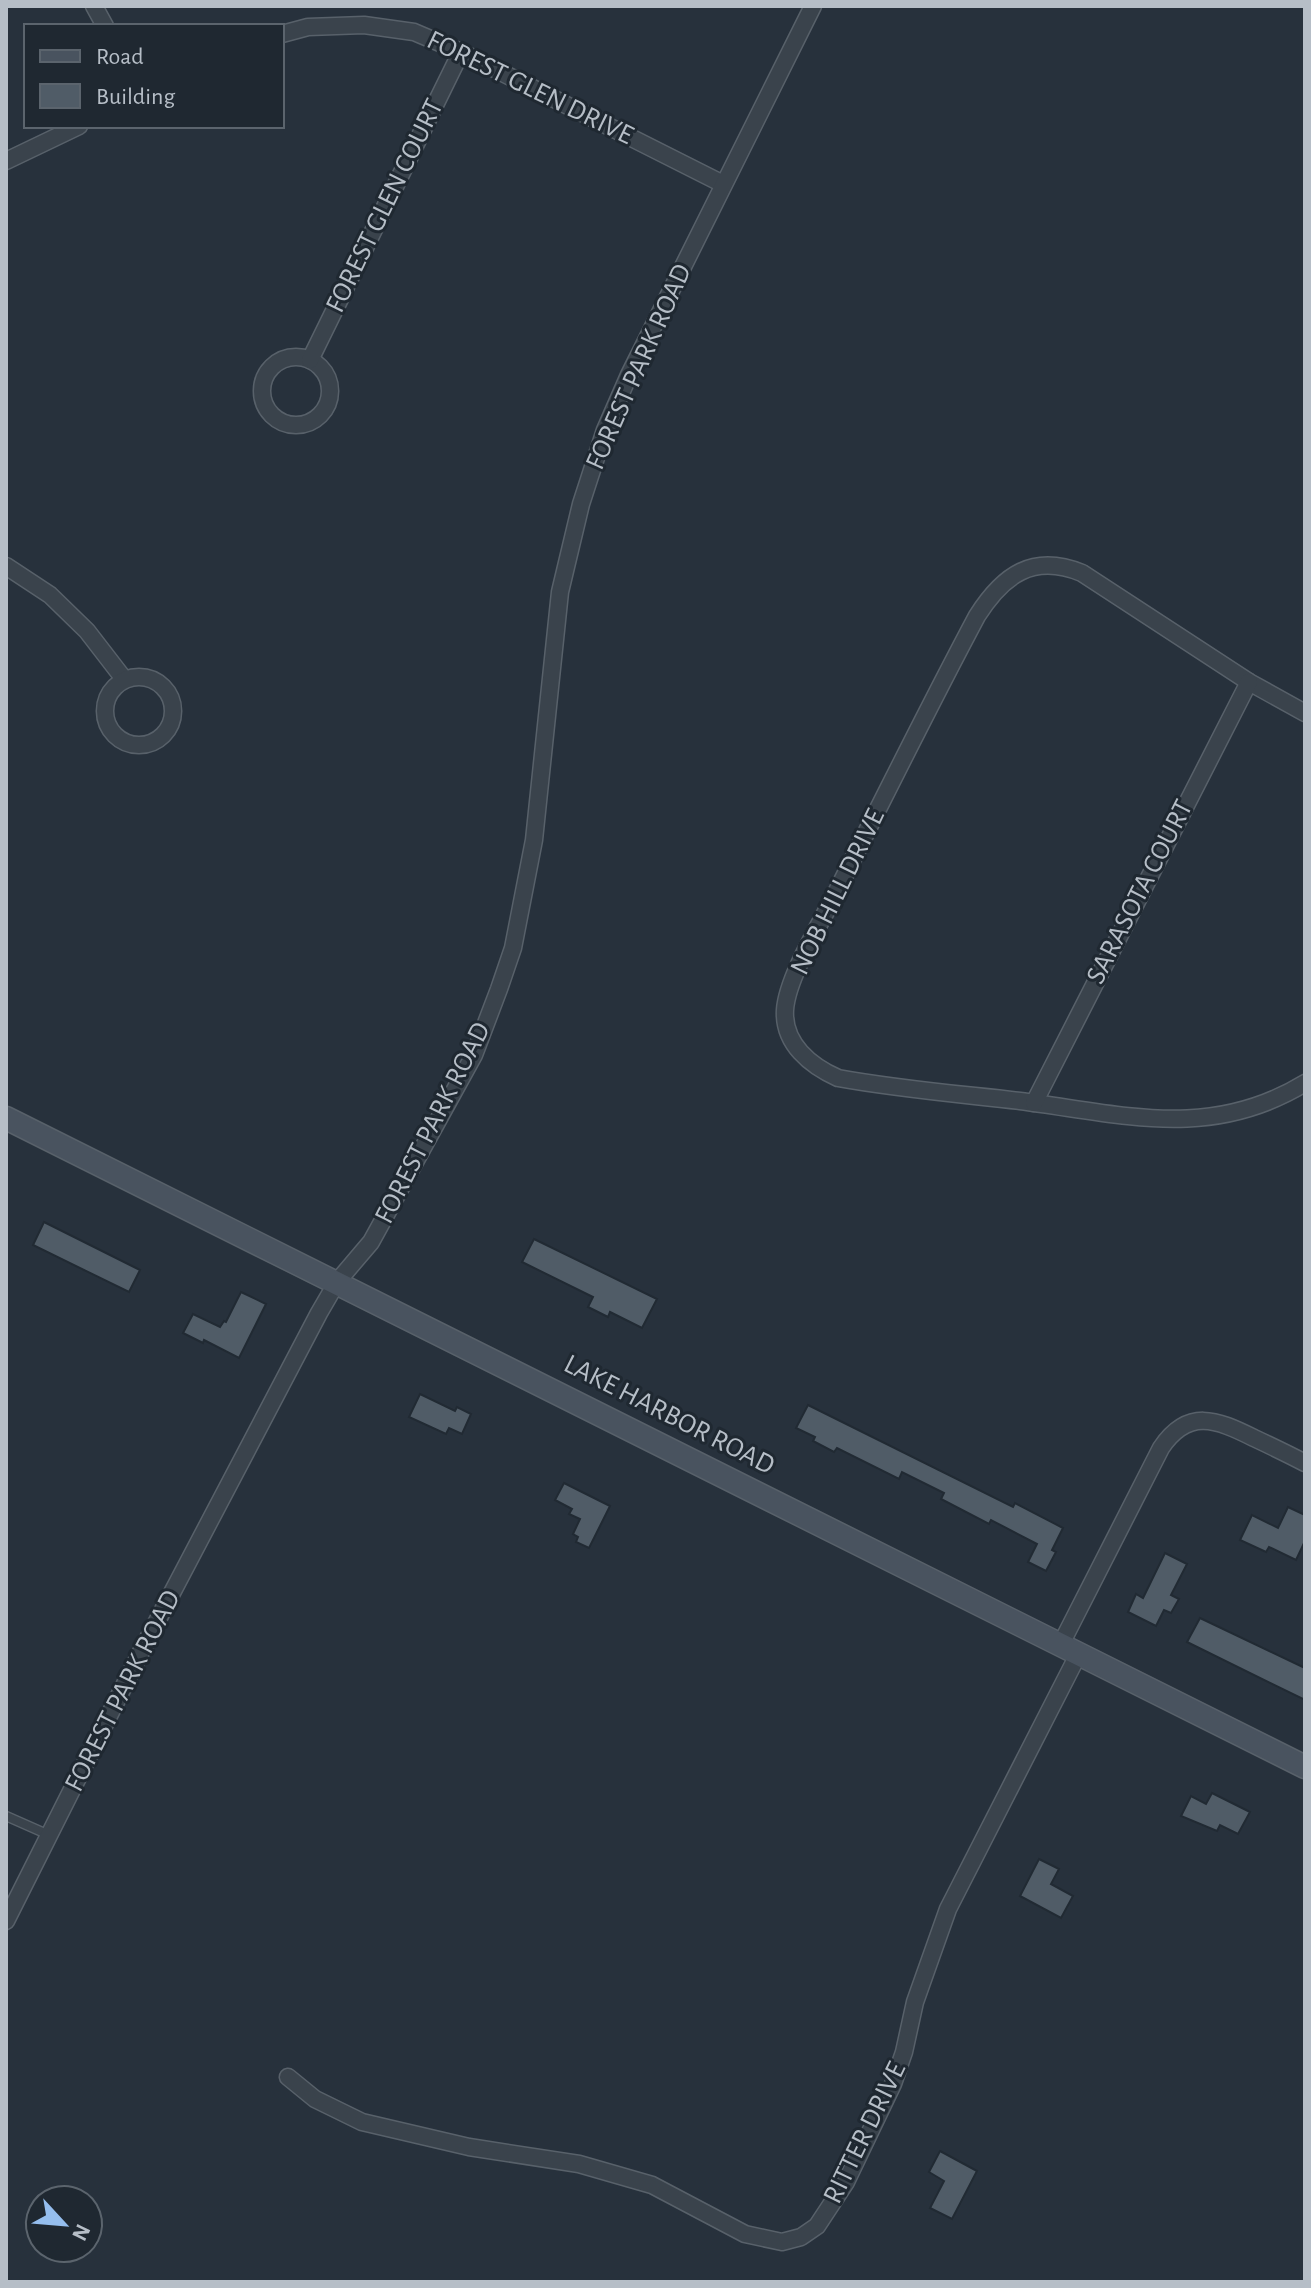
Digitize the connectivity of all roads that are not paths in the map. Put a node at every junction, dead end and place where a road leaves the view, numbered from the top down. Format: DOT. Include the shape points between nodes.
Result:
graph roads {
  1 [pos="94,6"];
  2 [pos="813,6"];
  3 [pos="104,24"];
  4 [pos="284,33"];
  5 [pos="461,52"];
  6 [pos="75,128"];
  7 [pos="6,161"];
  8 [pos="723,184"];
  9 [pos="310,360"];
  10 [pos="6,566"];
  11 [pos="124,679"];
  12 [pos="1249,682"];
  13 [pos="1305,713"];
  14 [pos="1305,1083"];
  15 [pos="1034,1103"];
  16 [pos="6,1118"];
  17 [pos="337,1282"];
  18 [pos="1305,1463"];
  19 [pos="1070,1648"];
  20 [pos="1305,1767"];
  21 [pos="6,1816"];
  22 [pos="49,1835"];
  23 [pos="6,1921"];
  24 [pos="288,2077"];
  1 -- 3 [label="street"];
  2 -- 8 [label="street, FOREST PARK ROAD"];
  4 -- 5 [label="street, FOREST GLEN DRIVE" via="364,25 414,32"];
  5 -- 8 [label="street, FOREST GLEN DRIVE"];
  5 -- 9 [label="street, FOREST GLEN COURT"];
  6 -- 7 [label="street"];
  8 -- 17 [label="street, FOREST PARK ROAD" via="611,416 581,504 560,592 534,840 513,948 499,989 474,1055 371,1242"];
  9 -- 9 [label="street" via="276,363 263,382 265,405 280,421 301,424 326,405 325,374"];
  10 -- 11 [label="street" via="50,595"];
  11 -- 11 [label="street" via="104,705 108,726 123,742 155,741 171,724 172,700 147,677"];
  12 -- 13 [label="street, NOB HILL DRIVE"];
  12 -- 15 [label="street, SARASOTA COURT"];
  12 -- 15 [label="street, NOB HILL DRIVE" via="1082,573 1058,566 1020,571 987,599 886,794 787,996 785,1013 794,1044 805,1058 838,1078"];
  14 -- 15 [label="street, NOB HILL DRIVE" via="1254,1108 1183,1120"];
  16 -- 17 [label="street, LAKE HARBOR ROAD"];
  17 -- 19 [label="street, LAKE HARBOR ROAD"];
  17 -- 22 [label="street, FOREST PARK ROAD"];
  18 -- 19 [label="street, RITTER DRIVE" via="1214,1421 1179,1428 1161,1448"];
  19 -- 20 [label="street, LAKE HARBOR ROAD"];
  19 -- 24 [label="street, RITTER DRIVE" via="948,1909 886,2098 828,2213 801,2237 782,2242 745,2234 652,2185 579,2164 469,2147 362,2122 315,2099"];
  21 -- 22 [label="lane"];
  22 -- 23 [label="street, FOREST PARK ROAD"];
}
